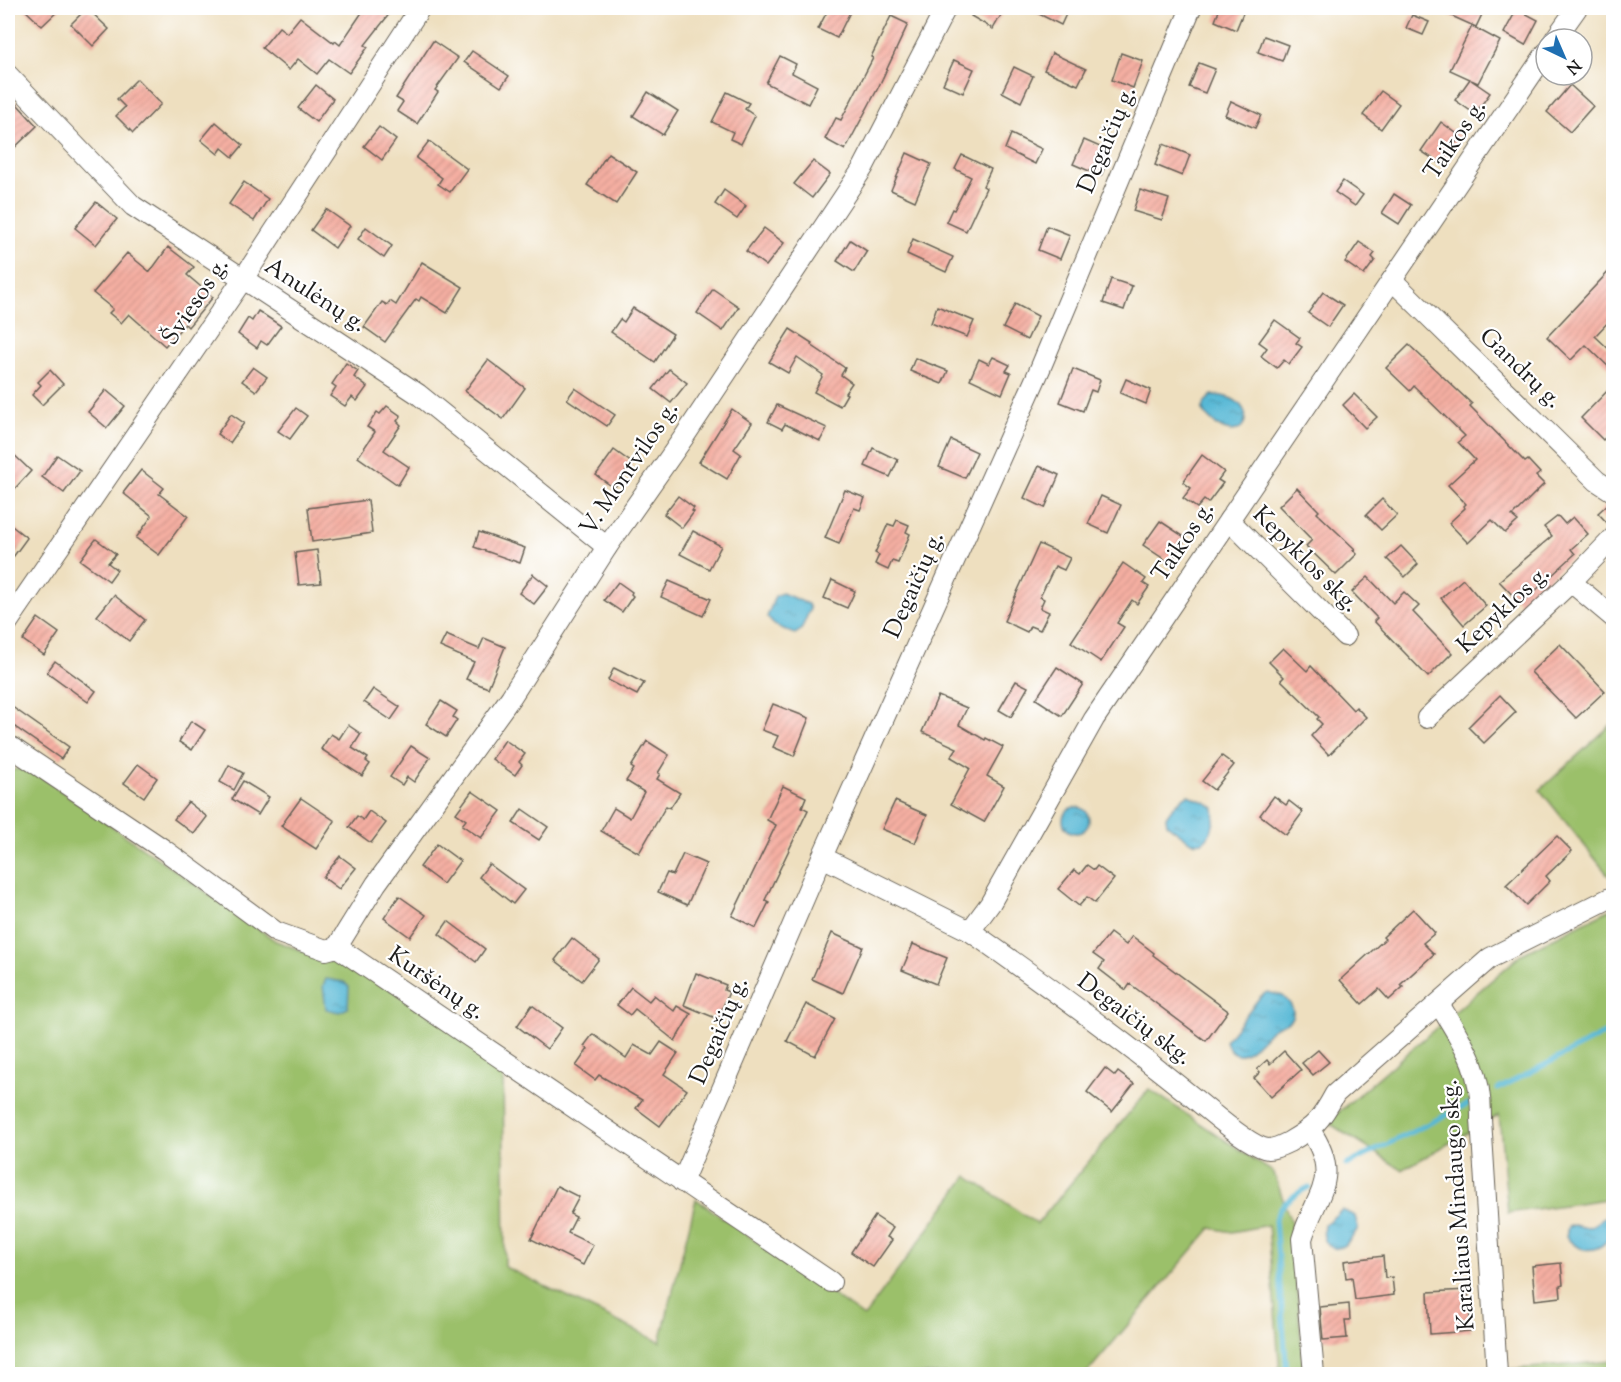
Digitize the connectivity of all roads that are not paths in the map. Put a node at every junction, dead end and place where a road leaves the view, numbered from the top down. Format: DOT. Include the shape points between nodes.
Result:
graph roads {
  1 [pos="420,8"];
  2 [pos="946,8"];
  3 [pos="1191,8"];
  4 [pos="1572,9"];
  5 [pos="1562,27"];
  6 [pos="1534,71"];
  7 [pos="8,75"];
  8 [pos="243,279"];
  9 [pos="1392,280"];
  10 [pos="1614,492"];
  11 [pos="1230,520"];
  12 [pos="1614,537"];
  13 [pos="607,548"];
  14 [pos="1571,582"];
  15 [pos="1614,618"];
  16 [pos="8,622"];
  17 [pos="1345,636"];
  18 [pos="1427,718"];
  19 [pos="8,745"];
  20 [pos="822,857"];
  21 [pos="1614,896"];
  22 [pos="970,931"];
  23 [pos="337,947"];
  24 [pos="1439,1004"];
  25 [pos="1310,1130"];
  26 [pos="682,1182"];
  27 [pos="831,1282"];
  28 [pos="1314,1374"];
  29 [pos="1497,1374"];
  1 -- 8 [label="street, Šviesos g."];
  2 -- 13 [label="street, V. Montvilos g." via="863,168"];
  3 -- 20 [label="street, Degaičių g." via="1040,369"];
  4 -- 5 [label="street"];
  6 -- 9 [label="street, Taikos g."];
  7 -- 8 [label="street, Anulėnų g." via="133,206"];
  8 -- 13 [label="street, Anulėnų g." via="418,394"];
  8 -- 16 [label="street, Šviesos g."];
  9 -- 10 [label="street, Gandrų g." via="1597,482"];
  9 -- 11 [label="street, Taikos g."];
  11 -- 17 [label="street, Kepyklos skg."];
  11 -- 22 [label="street, Taikos g." via="1094,718 990,904"];
  12 -- 14 [label="street, Kepyklos g."];
  13 -- 23 [label="street, V. Montvilos g." via="511,697 376,884"];
  14 -- 15 [label="street"];
  14 -- 18 [label="street, Kepyklos g."];
  19 -- 23 [label="street, Kuršėnų g." via="163,849 276,932 326,950"];
  20 -- 22 [label="street"];
  20 -- 26 [label="street, Degaičių g."];
  21 -- 24 [label="street" via="1490,958"];
  22 -- 25 [label="street, Degaičių skg." via="1153,1064 1246,1139 1266,1149 1281,1146"];
  23 -- 26 [label="street, Kuršėnų g."];
  24 -- 25 [label="street" via="1335,1094"];
  24 -- 29 [label="street, Karaliaus Mindaugo skg." via="1467,1050 1481,1097"];
  25 -- 28 [label="street" via="1324,1160 1326,1181 1302,1239"];
  26 -- 27 [label="street, Kuršėnų g."];
}
